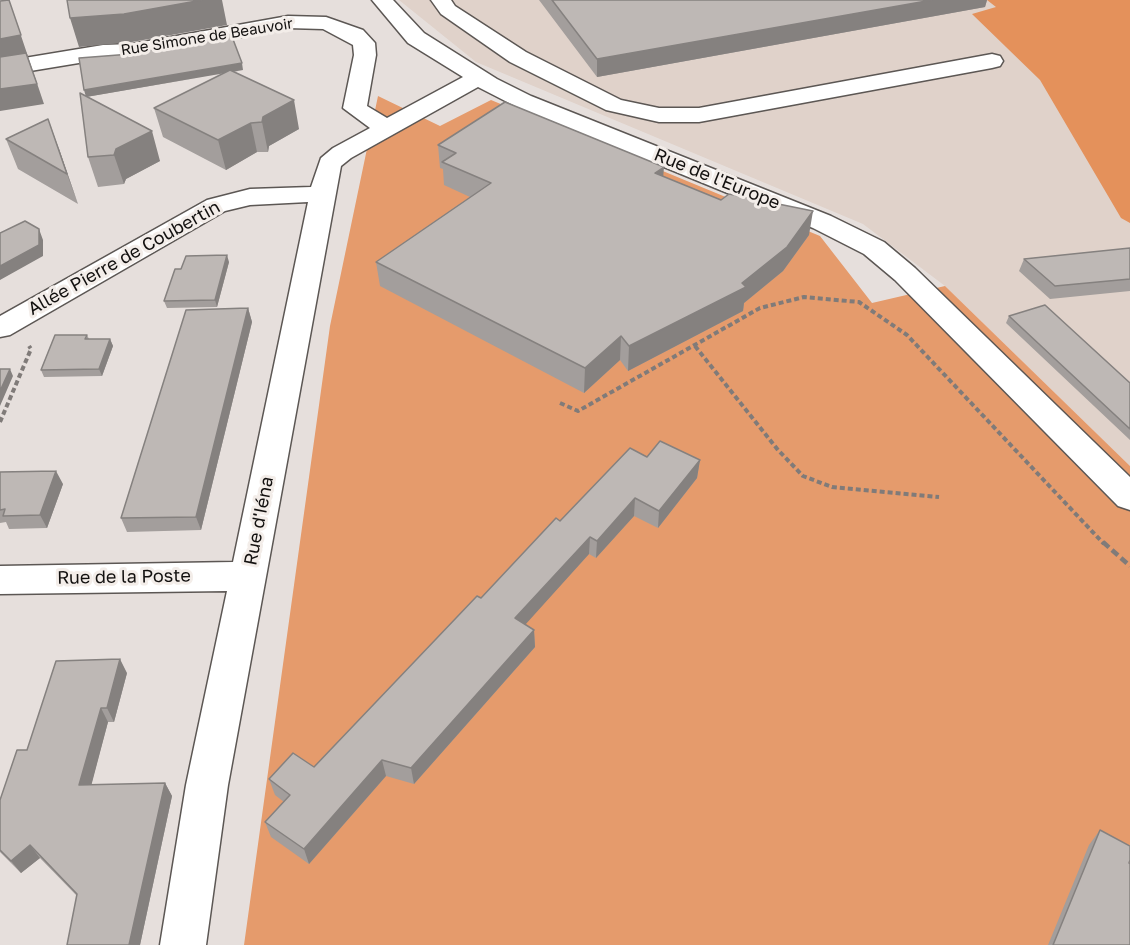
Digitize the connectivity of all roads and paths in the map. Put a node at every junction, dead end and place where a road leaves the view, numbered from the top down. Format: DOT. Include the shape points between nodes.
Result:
graph roads {
  1 [pos="382,0"];
  2 [pos="441,0"];
  3 [pos="992,61"];
  4 [pos="0,69"];
  5 [pos="478,78"];
  6 [pos="386,128"];
  7 [pos="322,194"];
  8 [pos="4,326"];
  9 [pos="694,346"];
  10 [pos="560,403"];
  11 [pos="0,422"];
  12 [pos="939,497"];
  13 [pos="1130,497"];
  14 [pos="1130,566"];
  15 [pos="248,576"];
  16 [pos="0,580"];
  17 [pos="183,945"];
  1 -- 5 [label="street, Rue de l'Europe" via="416,38"];
  2 -- 3 [label="street" via="448,10 518,57 614,105 659,115 699,115"];
  4 -- 6 [label="street, Rue Simone de Beauvoir" via="103,52 142,50 288,22 315,22 342,28 361,39 365,49 356,111"];
  5 -- 6 [label="street, Rue d'Iéna"];
  5 -- 13 [label="street, Rue de l'Europe" via="523,101 822,222 874,248"];
  6 -- 7 [label="street, Rue d'Iéna" via="330,163"];
  7 -- 8 [label="street, Allée Pierre de Coubertin" via="249,197 216,205"];
  7 -- 15 [label="street, Rue d'Iéna"];
  8 -- 11 [label="path" via="31,349"];
  9 -- 10 [label="path" via="579,411"];
  9 -- 12 [label="path" via="803,476 832,487"];
  9 -- 14 [label="path" via="760,308 804,297 859,302 907,335 1113,553"];
  15 -- 16 [label="street, Rue de la Poste"];
  15 -- 17 [label="street, Rue d'Iéna" via="207,785"];
}
